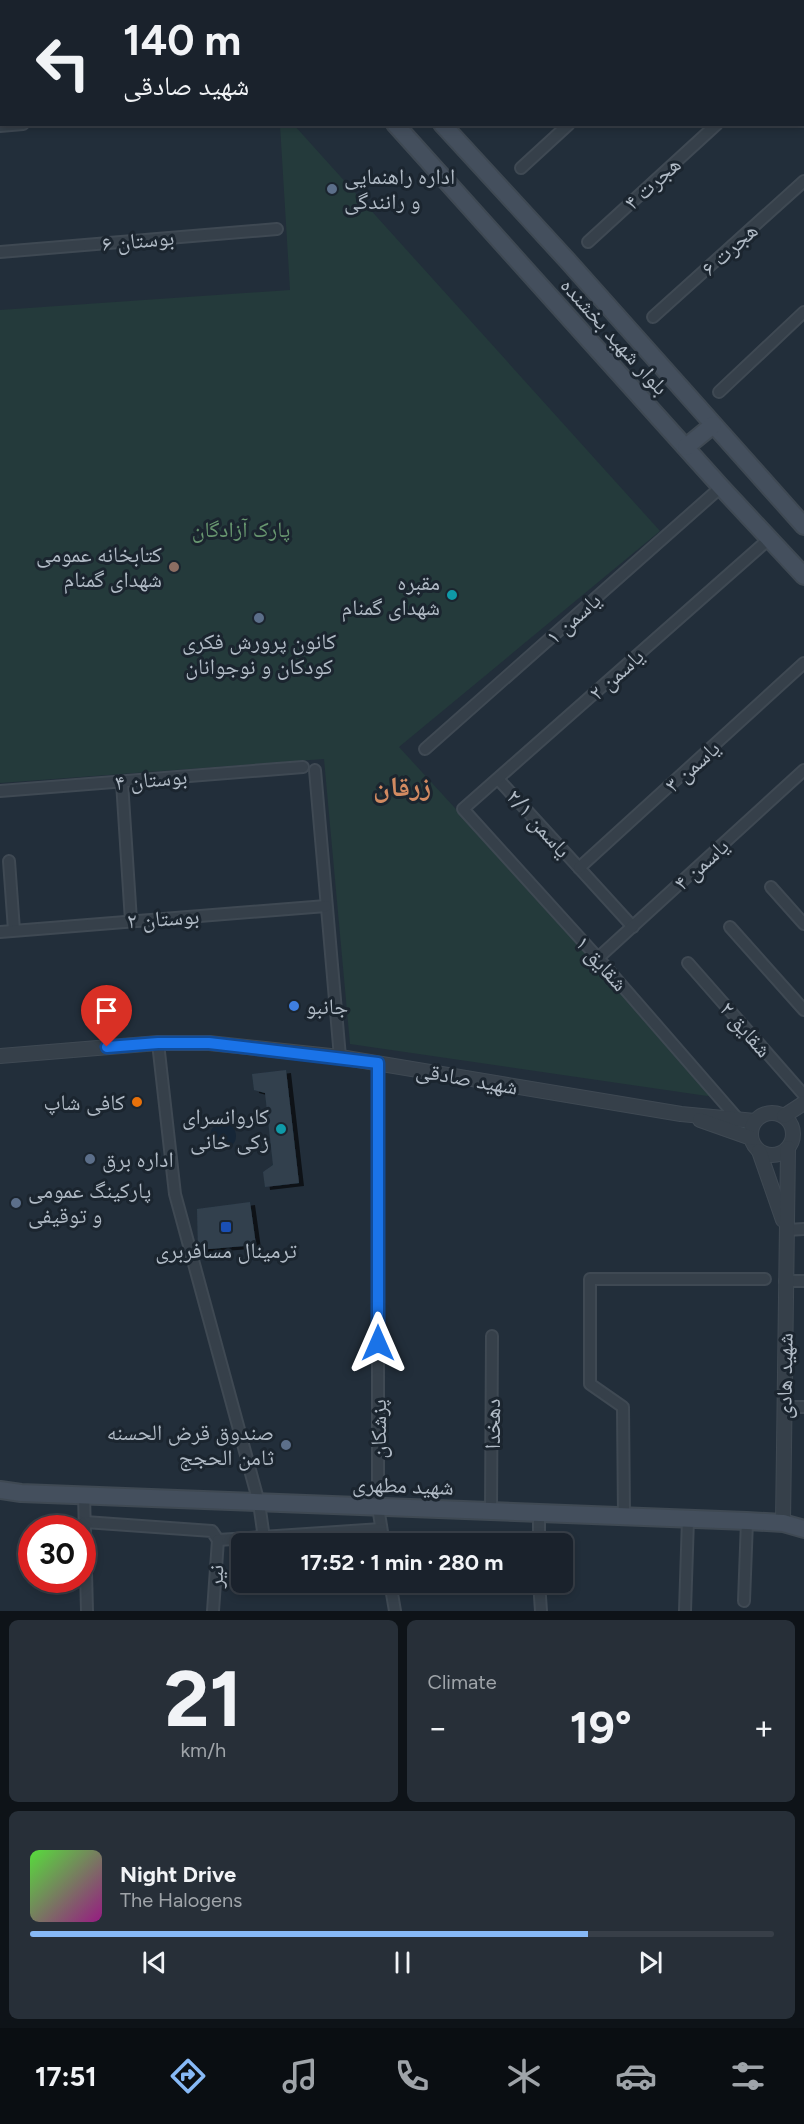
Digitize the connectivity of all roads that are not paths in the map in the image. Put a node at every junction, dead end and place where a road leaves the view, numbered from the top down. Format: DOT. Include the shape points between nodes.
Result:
graph roads {
  1 [pos="396,126"];
  2 [pos="444,126"];
  3 [pos="567,126"];
  4 [pos="715,126"];
  5 [pos="521,168"];
  6 [pos="804,181"];
  7 [pos="277,229"];
  8 [pos="588,242"];
  9 [pos="0,252"];
  10 [pos="804,312"];
  11 [pos="653,316"];
  12 [pos="718,392"];
  13 [pos="713,425"];
  14 [pos="686,447"];
  15 [pos="721,487"];
  16 [pos="796,508"];
  17 [pos="804,526"];
  18 [pos="769,539"];
  19 [pos="804,576"];
  20 [pos="804,663"];
  21 [pos="425,749"];
  22 [pos="303,767"];
  23 [pos="315,770"];
  24 [pos="804,770"];
  25 [pos="498,779"];
  26 [pos="122,782"];
  27 [pos="0,791"];
  28 [pos="463,809"];
  29 [pos="9,861"];
  30 [pos="579,868"];
  31 [pos="771,887"];
  32 [pos="326,906"];
  33 [pos="131,921"];
  34 [pos="804,924"];
  35 [pos="633,927"];
  36 [pos="730,927"];
  37 [pos="14,930"];
  38 [pos="0,932"];
  39 [pos="598,958"];
  40 [pos="687,963"];
  41 [pos="804,1010"];
  42 [pos="158,1043"];
  43 [pos="0,1056"];
  44 [pos="340,1057"];
  45 [pos="378,1063"];
  46 [pos="804,1095"];
  47 [pos="804,1103"];
  48 [pos="681,1114"];
  49 [pos="784,1116"];
  50 [pos="738,1119"];
  51 [pos="755,1121"];
  52 [pos="804,1126"];
  53 [pos="751,1138"];
  54 [pos="790,1145"];
  55 [pos="759,1151"];
  56 [pos="804,1229"];
  57 [pos="787,1230"];
  58 [pos="765,1279"];
  59 [pos="785,1281"];
  60 [pos="804,1281"];
  61 [pos="492,1335"];
  62 [pos="784,1407"];
  63 [pos="804,1407"];
  64 [pos="0,1490"];
  65 [pos="84,1495"];
  66 [pos="259,1503"];
  67 [pos="378,1506"];
  68 [pos="491,1512"];
  69 [pos="539,1514"];
  70 [pos="85,1515"];
  71 [pos="624,1517"];
  72 [pos="688,1519"];
  73 [pos="747,1521"];
  74 [pos="96,1523"];
  75 [pos="783,1523"];
  76 [pos="381,1529"];
  77 [pos="804,1529"];
  78 [pos="263,1533"];
  79 [pos="329,1533"];
  80 [pos="382,1533"];
  81 [pos="539,1533"];
  82 [pos="231,1539"];
  83 [pos="218,1540"];
  84 [pos="87,1593"];
  85 [pos="392,1593"];
  86 [pos="540,1593"];
  87 [pos="744,1601"];
  88 [pos="87,1611"];
  89 [pos="213,1611"];
  90 [pos="395,1611"];
  91 [pos="541,1611"];
  92 [pos="685,1611"];
  1 -- 14 [label="main road, بلوار شهید بخشنده"];
  2 -- 13 [label="main road, بلوار شهید بخشنده"];
  3 -- 5 [label="street"];
  4 -- 8 [label="street, هجرت ۴"];
  6 -- 11 [label="street, هجرت ۶"];
  7 -- 9 [label="street, بوستان ۶"];
  10 -- 12 [label="street"];
  13 -- 14 [label="main road"];
  13 -- 16 [label="main road, بلوار شهید بخشنده"];
  14 -- 15 [label="main road, بلوار شهید بخشنده"];
  15 -- 18 [label="main road, بلوار شهید بخشنده"];
  15 -- 21 [label="street, یاسمن ۱"];
  16 -- 17 [label="main road, بلوار شهید بخشنده"];
  18 -- 19 [label="main road, بلوار شهید بخشنده"];
  18 -- 25 [label="street, یاسمن ۲"];
  20 -- 30 [label="street, یاسمن ۳"];
  22 -- 26 [label="street, بوستان ۴"];
  23 -- 32 [label="street"];
  24 -- 35 [label="street, یاسمن ۴"];
  25 -- 28 [label="street, یاسمن ۲"];
  25 -- 30 [label="street, یاسمن ۲/۱"];
  26 -- 27 [label="street, بوستان ۴"];
  26 -- 33 [label="street"];
  28 -- 39 [label="street, شقایق ۱"];
  29 -- 37 [label="street"];
  30 -- 35 [label="street, یاسمن ۲/۱"];
  31 -- 34 [label="street"];
  32 -- 33 [label="street, بوستان ۲"];
  32 -- 44 [label="street"];
  33 -- 37 [label="street, بوستان ۲"];
  35 -- 39 [label="street, یاسمن ۴"];
  36 -- 41 [label="street"];
  37 -- 38 [label="street, بوستان ۲"];
  39 -- 50 [label="street, شقایق ۱"];
  40 -- 46 [label="street, شقایق ۲"];
  42 -- 43 [label="street, شهید صادقی"];
  42 -- 44 [label="street, شهید صادقی" via="209,1043"];
  42 -- 66 [label="street" via="175,1194"];
  44 -- 45 [label="street, شهید صادقی"];
  45 -- 48 [label="street, شهید صادقی"];
  45 -- 67 [label="street, پزشکان"];
  47 -- 49 [label="street"];
  48 -- 50 [label="street"];
  48 -- 53 [label="street"];
  49 -- 51 [label="street" via="766,1113"];
  49 -- 54 [label="street" via="793,1127"];
  50 -- 51 [label="street"];
  51 -- 53 [label="street"];
  52 -- 54 [label="street"];
  53 -- 55 [label="street"];
  54 -- 55 [label="street" via="778,1155"];
  54 -- 57 [label="street, شهید هادی"];
  55 -- 57 [label="street"];
  56 -- 57 [label="street"];
  57 -- 59 [label="street, شهید هادی"];
  58 -- 71 [label="street" via="590,1279 590,1384 623,1407"];
  59 -- 60 [label="street"];
  59 -- 62 [label="street, شهید هادی"];
  61 -- 68 [label="street, دهخدا"];
  62 -- 63 [label="street"];
  62 -- 75 [label="street, شهید هادی"];
  64 -- 65 [label="main road, شهید مطهری"];
  65 -- 66 [label="main road, شهید مطهری"];
  65 -- 70 [label="street"];
  66 -- 67 [label="main road, شهید مطهری"];
  66 -- 78 [label="street"];
  67 -- 68 [label="main road, شهید مطهری"];
  67 -- 76 [label="street, پزشکان"];
  68 -- 69 [label="main road, شهید مطهری"];
  69 -- 71 [label="main road, شهید مطهری"];
  69 -- 81 [label="street"];
  71 -- 72 [label="main road, شهید مطهری"];
  72 -- 73 [label="main road, شهید مطهری"];
  72 -- 92 [label="street"];
  73 -- 75 [label="main road, شهید مطهری"];
  73 -- 87 [label="street"];
  74 -- 83 [label="street" via="212,1532"];
  75 -- 77 [label="main road, شهید مطهری"];
  76 -- 79 [label="street"];
  76 -- 80 [label="street, پزشکان"];
  82 -- 83 [label="street"];
  83 -- 89 [label="street, نیر"];
  84 -- 88 [label="street"];
  85 -- 90 [label="street"];
  86 -- 91 [label="street"];
}
